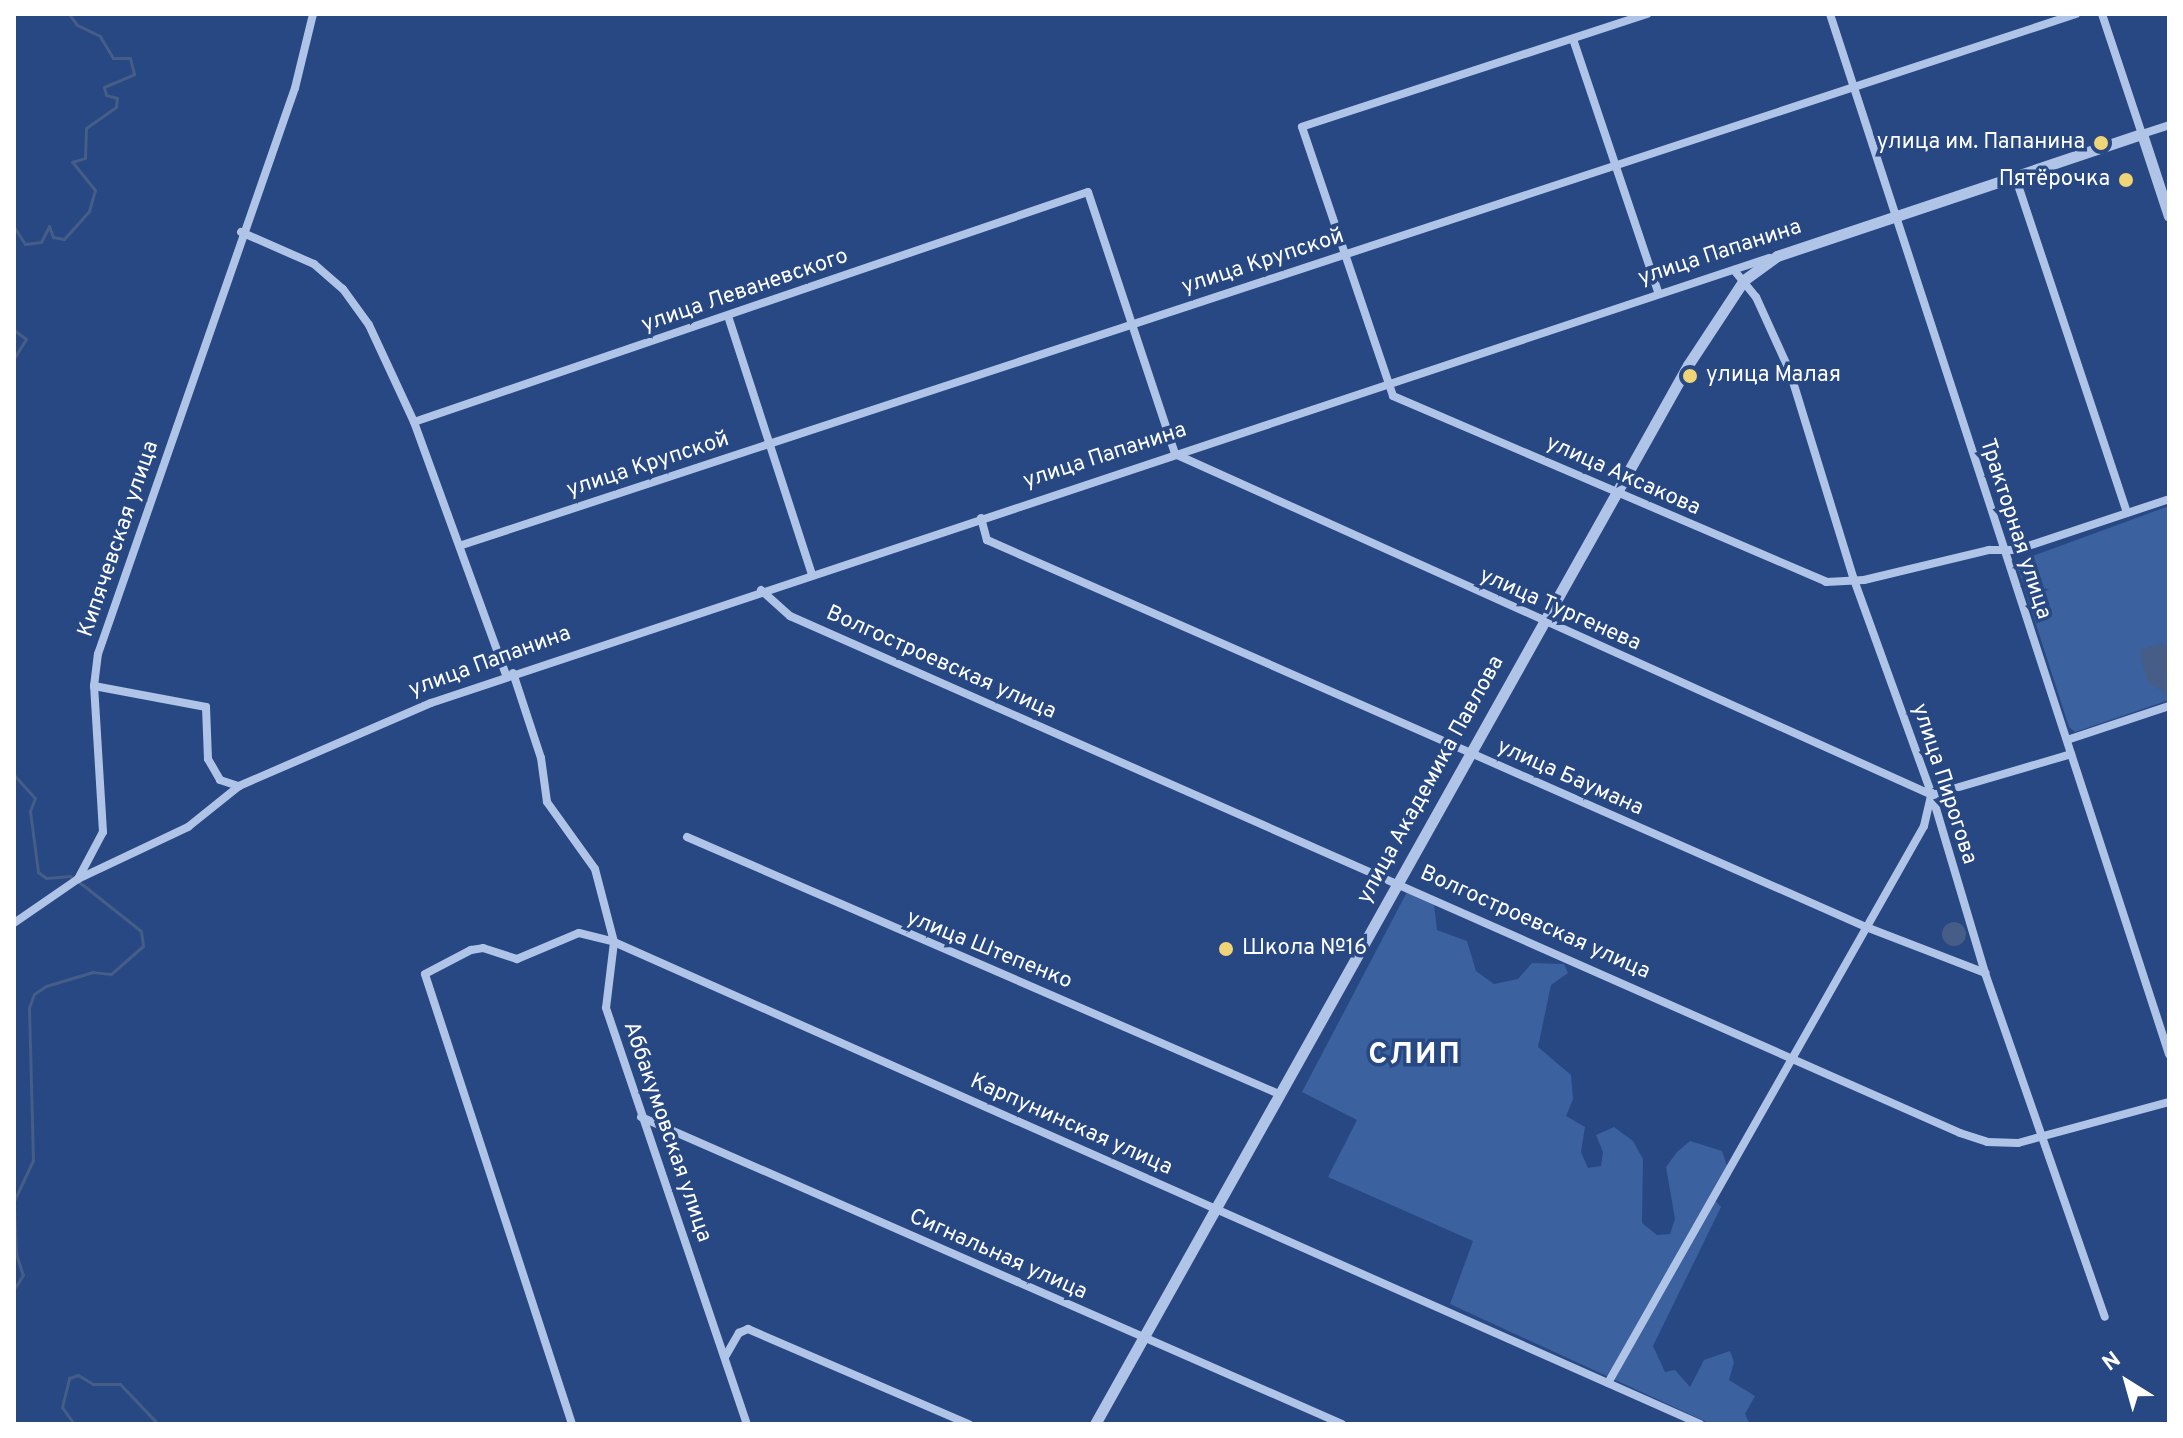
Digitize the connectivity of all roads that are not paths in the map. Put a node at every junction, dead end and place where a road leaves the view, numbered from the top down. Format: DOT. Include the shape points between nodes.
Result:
graph roads {
  1 [pos="313,14"];
  2 [pos="1647,14"];
  3 [pos="1830,14"];
  4 [pos="2076,14"];
  5 [pos="2102,14"];
  6 [pos="1573,39"];
  7 [pos="1853,88"];
  8 [pos="2169,125"];
  9 [pos="2142,134"];
  10 [pos="1615,163"];
  11 [pos="2015,176"];
  12 [pos="1893,216"];
  13 [pos="2169,216"];
  14 [pos="241,232"];
  15 [pos="1345,255"];
  16 [pos="1777,256"];
  17 [pos="1734,270"];
  18 [pos="1744,280"];
  19 [pos="1659,294"];
  20 [pos="728,316"];
  21 [pos="1131,325"];
  22 [pos="1388,384"];
  23 [pos="414,422"];
  24 [pos="769,444"];
  25 [pos="1175,454"];
  26 [pos="1617,491"];
  27 [pos="2169,499"];
  28 [pos="2127,513"];
  29 [pos="981,518"];
  30 [pos="462,545"];
  31 [pos="2003,550"];
  32 [pos="812,574"];
  33 [pos="1853,577"];
  34 [pos="761,590"];
  35 [pos="1542,622"];
  36 [pos="510,674"];
  37 [pos="94,686"];
  38 [pos="2169,706"];
  39 [pos="2067,740"];
  40 [pos="1469,753"];
  41 [pos="2071,754"];
  42 [pos="239,786"];
  43 [pos="1932,795"];
  44 [pos="687,837"];
  45 [pos="78,879"];
  46 [pos="1396,883"];
  47 [pos="14,923"];
  48 [pos="1866,927"];
  49 [pos="614,942"];
  50 [pos="1985,973"];
  51 [pos="2169,1054"];
  52 [pos="1793,1056"];
  53 [pos="1279,1094"];
  54 [pos="2169,1102"];
  55 [pos="641,1117"];
  56 [pos="2040,1139"];
  57 [pos="1216,1208"];
  58 [pos="2105,1317"];
  59 [pos="1143,1338"];
  60 [pos="725,1357"];
  61 [pos="1608,1383"];
  62 [pos="572,1424"];
  63 [pos="747,1424"];
  64 [pos="969,1424"];
  65 [pos="1095,1424"];
  66 [pos="1342,1424"];
  67 [pos="1700,1424"];
  1 -- 14 [label="street, Кипячевская улица" via="295,88"];
  2 -- 6 [label="street"];
  3 -- 7 [label="street, Тракторная улица"];
  4 -- 7 [label="street, улица Крупской"];
  5 -- 9 [label="street"];
  6 -- 10 [label="street"];
  6 -- 15 [label="street" via="1302,127"];
  7 -- 10 [label="street, улица Крупской"];
  7 -- 12 [label="street, Тракторная улица"];
  8 -- 9 [label="street, улица Папанина"];
  9 -- 11 [label="street, улица Папанина"];
  9 -- 13 [label="street"];
  10 -- 15 [label="street, улица Крупской"];
  10 -- 19 [label="street"];
  11 -- 12 [label="street, улица Папанина"];
  11 -- 28 [label="street"];
  12 -- 16 [label="street, улица Папанина"];
  12 -- 31 [label="street, Тракторная улица"];
  14 -- 23 [label="street, Аббакумовская улица" via="314,264 343,289 369,325"];
  14 -- 37 [label="street, Кипячевская улица" via="161,475 112,604"];
  15 -- 21 [label="street, улица Крупской"];
  15 -- 22 [label="street"];
  16 -- 17 [label="street, улица Папанина"];
  16 -- 18 [label="street, улица Академика Павлова"];
  17 -- 18 [label="street, улица Пирогова"];
  17 -- 19 [label="street, улица Папанина"];
  18 -- 26 [label="street, улица Академика Павлова" via="1687,355"];
  18 -- 33 [label="street, улица Пирогова" via="1790,372"];
  19 -- 22 [label="street, улица Папанина"];
  20 -- 21 [label="street, улица Леваневского" via="1088,192"];
  20 -- 23 [label="street, улица Леваневского"];
  20 -- 24 [label="street"];
  21 -- 24 [label="street, улица Крупской"];
  21 -- 25 [label="street"];
  22 -- 25 [label="street, улица Папанина"];
  22 -- 26 [label="street, улица Аксакова" via="1393,396"];
  23 -- 30 [label="street, Аббакумовская улица"];
  24 -- 30 [label="street, улица Крупской"];
  24 -- 32 [label="street"];
  25 -- 29 [label="street, улица Папанина"];
  25 -- 35 [label="street, улица Тургенева"];
  26 -- 33 [label="street, улица Аксакова" via="1798,572 1826,582"];
  26 -- 35 [label="street, улица Академика Павлова"];
  27 -- 28 [label="street, улица Аксакова"];
  28 -- 31 [label="street, улица Аксакова"];
  29 -- 32 [label="street, улица Папанина"];
  29 -- 40 [label="street, улица Баумана" via="987,540"];
  30 -- 36 [label="street, Аббакумовская улица"];
  31 -- 33 [label="street, улица Аксакова" via="1864,580"];
  31 -- 39 [label="street, Тракторная улица"];
  32 -- 34 [label="street, улица Папанина"];
  33 -- 43 [label="street, улица Пирогова"];
  34 -- 36 [label="street, улица Папанина"];
  34 -- 46 [label="street, Волгостроевская улица" via="790,616"];
  35 -- 40 [label="street, улица Академика Павлова"];
  35 -- 43 [label="street, улица Тургенева"];
  36 -- 42 [label="street, улица Папанина"];
  36 -- 49 [label="street, Аббакумовская улица" via="541,758 547,802 595,869"];
  37 -- 42 [label="street" via="206,707 208,759 220,780"];
  37 -- 45 [label="street, Кипячевская улица" via="103,832"];
  38 -- 39 [label="street"];
  39 -- 41 [label="street, Тракторная улица"];
  40 -- 46 [label="street, улица Академика Павлова"];
  40 -- 48 [label="street, улица Баумана"];
  41 -- 43 [label="street"];
  41 -- 51 [label="street, Тракторная улица"];
  42 -- 45 [label="street, улица Папанина" via="188,827"];
  43 -- 48 [label="street" via="1924,826"];
  43 -- 50 [label="street, улица Пирогова"];
  44 -- 53 [label="street, улица Штепенко"];
  45 -- 47 [label="street, Кипячевская улица"];
  46 -- 52 [label="street, Волгостроевская улица"];
  46 -- 53 [label="street, улица Академика Павлова"];
  48 -- 50 [label="street, улица Баумана"];
  48 -- 52 [label="street"];
  49 -- 55 [label="street, Аббакумовская улица" via="606,1008"];
  49 -- 57 [label="street, Карпунинская улица"];
  49 -- 62 [label="street, Карпунинская улица" via="579,933 517,959 483,948 425,974"];
  50 -- 56 [label="street, улица Пирогова"];
  52 -- 56 [label="street, Волгостроевская улица" via="1987,1142"];
  52 -- 61 [label="street"];
  53 -- 57 [label="street, улица Академика Павлова"];
  54 -- 56 [label="street, Волгостроевская улица"];
  55 -- 59 [label="street, Сигнальная улица"];
  55 -- 60 [label="street, Аббакумовская улица"];
  56 -- 58 [label="street, улица Пирогова"];
  57 -- 59 [label="street, улица Академика Павлова"];
  57 -- 61 [label="street, Карпунинская улица"];
  59 -- 65 [label="street, улица Академика Павлова"];
  59 -- 66 [label="street, Сигнальная улица"];
  60 -- 63 [label="street, Аббакумовская улица"];
  60 -- 64 [label="street" via="733,1339 748,1329"];
  61 -- 67 [label="street, Карпунинская улица"];
}
